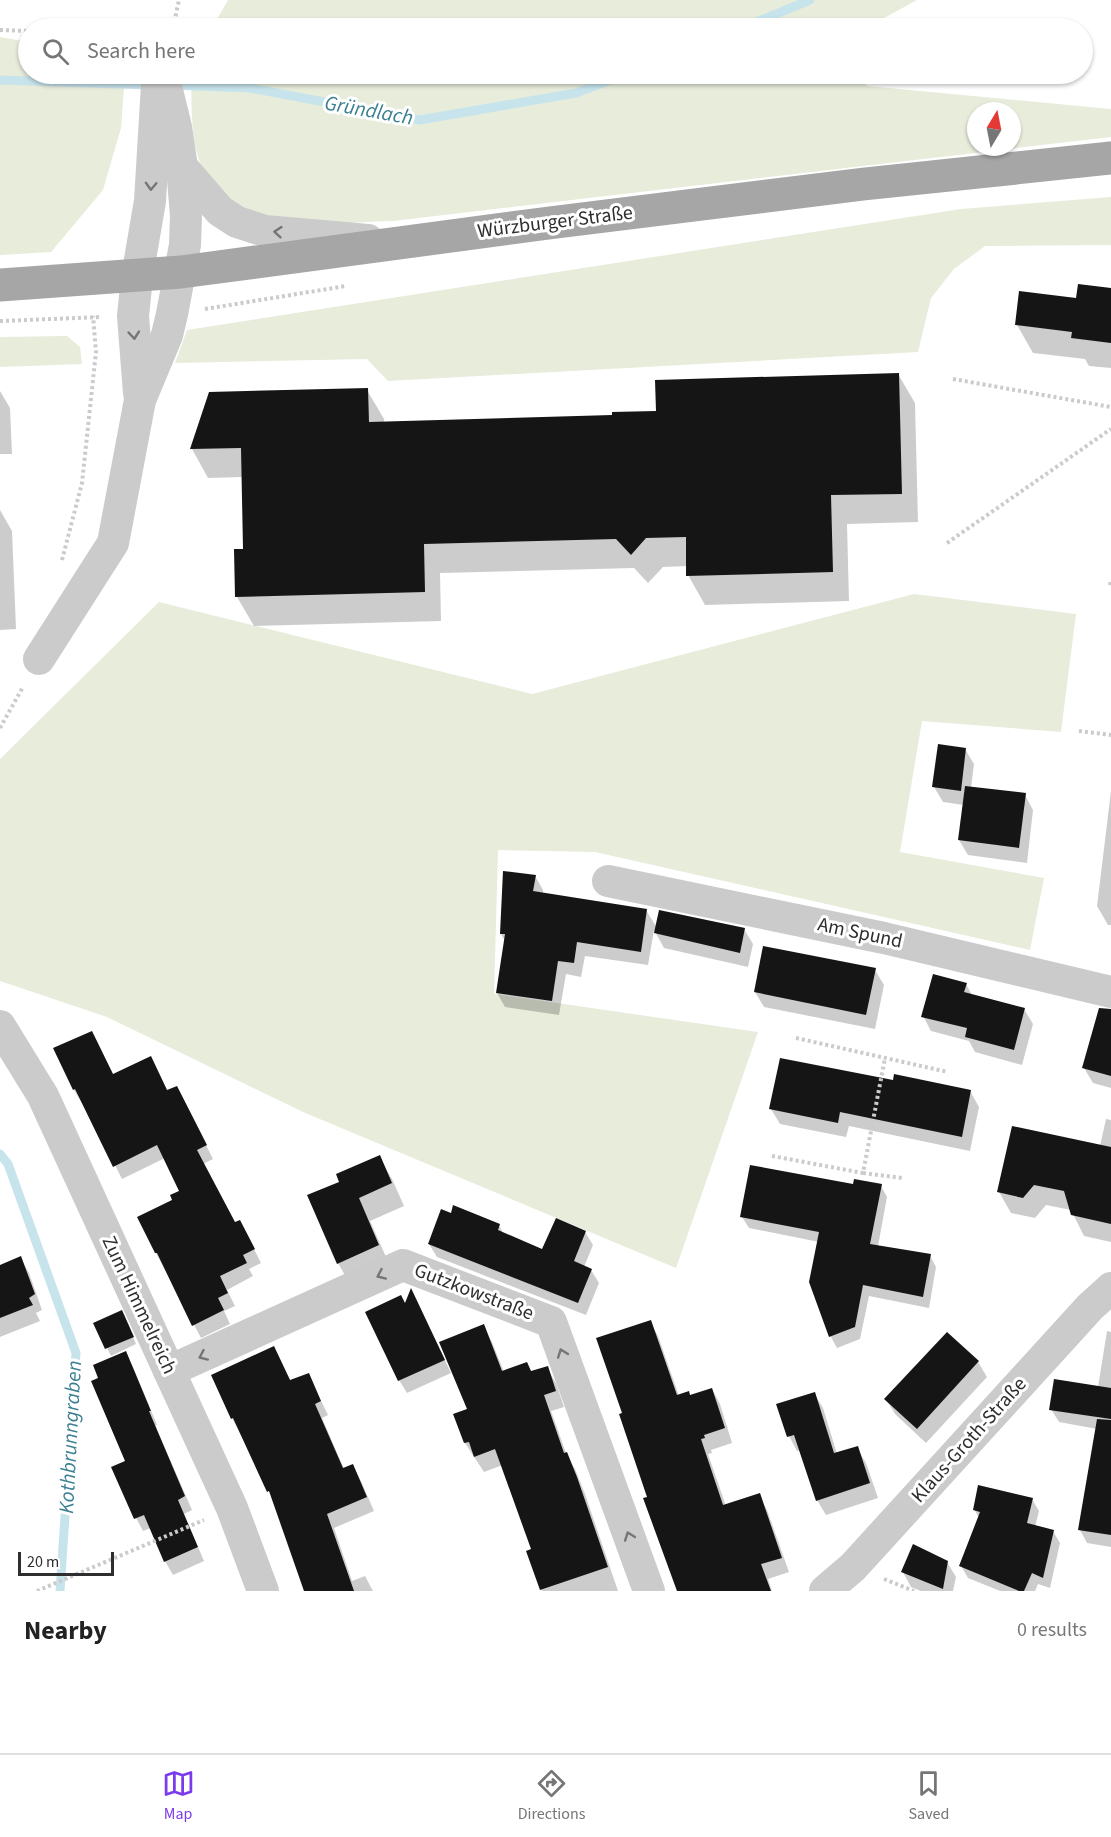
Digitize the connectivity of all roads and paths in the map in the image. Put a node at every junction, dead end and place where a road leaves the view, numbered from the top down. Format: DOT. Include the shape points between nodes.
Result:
graph roads {
  1 [pos="179,0"];
  2 [pos="175,18"];
  3 [pos="0,30"];
  4 [pos="18,31"];
  5 [pos="159,84"];
  6 [pos="163,84"];
  7 [pos="164,128"];
  8 [pos="1111,158"];
  9 [pos="182,167"];
  10 [pos="399,242"];
  11 [pos="181,272"];
  12 [pos="137,277"];
  13 [pos="91,279"];
  14 [pos="0,285"];
  15 [pos="953,379"];
  16 [pos="140,400"];
  17 [pos="1111,407"];
  18 [pos="1111,429"];
  19 [pos="947,543"];
  20 [pos="62,562"];
  21 [pos="1111,579"];
  22 [pos="1110,585"];
  23 [pos="39,659"];
  24 [pos="0,728"];
  25 [pos="1079,731"];
  26 [pos="1111,735"];
  27 [pos="608,881"];
  28 [pos="1111,992"];
  29 [pos="0,1026"];
  30 [pos="796,1038"];
  31 [pos="885,1058"];
  32 [pos="948,1072"];
  33 [pos="772,1156"];
  34 [pos="863,1173"];
  35 [pos="902,1178"];
  36 [pos="1104,1302"];
  37 [pos="169,1371"];
  38 [pos="232,1508"];
  39 [pos="39,1590"];
  40 [pos="263,1591"];
  41 [pos="649,1591"];
  42 [pos="825,1591"];
  1 -- 2 [label="path"];
  3 -- 4 [label="path"];
  5 -- 7 [label="street"];
  6 -- 7 [label="street"];
  7 -- 9 [label="street"];
  7 -- 12 [label="street, one-way"];
  8 -- 10 [label="main road, Würzburger Straße" via="852,185"];
  10 -- 9 [label="street, one-way" via="265,231 237,222 220,211"];
  9 -- 11 [label="street" via="186,216"];
  10 -- 11 [label="main road, Würzburger Straße"];
  11 -- 12 [label="main road, Würzburger Straße"];
  11 -- 16 [label="street" via="167,335"];
  12 -- 13 [label="main road, Würzburger Straße"];
  12 -- 16 [label="street, one-way" via="133,316"];
  13 -- 14 [label="main road, Würzburger Straße"];
  13 -- 20 [label="path" via="96,352 82,483"];
  15 -- 17 [label="path"];
  16 -- 23 [label="street" via="113,543"];
  18 -- 19 [label="path"];
  21 -- 22 [label="path"];
  23 -- 24 [label="path"];
  25 -- 26 [label="path"];
  27 -- 28 [label="street, Am Spund" via="884,938"];
  29 -- 37 [label="street, Zum Himmelreich" via="43,1096"];
  30 -- 31 [label="path"];
  31 -- 32 [label="path"];
  31 -- 34 [label="path"];
  33 -- 34 [label="path"];
  34 -- 35 [label="path"];
  36 -- 42 [label="street, Klaus-Groth-Straße" via="853,1567"];
  37 -- 38 [label="street, Zum Himmelreich"];
  41 -- 37 [label="street, Gutzkowstraße, one-way" via="551,1322 403,1265"];
  38 -- 39 [label="path"];
  38 -- 40 [label="street, Zum Himmelreich"];
}
